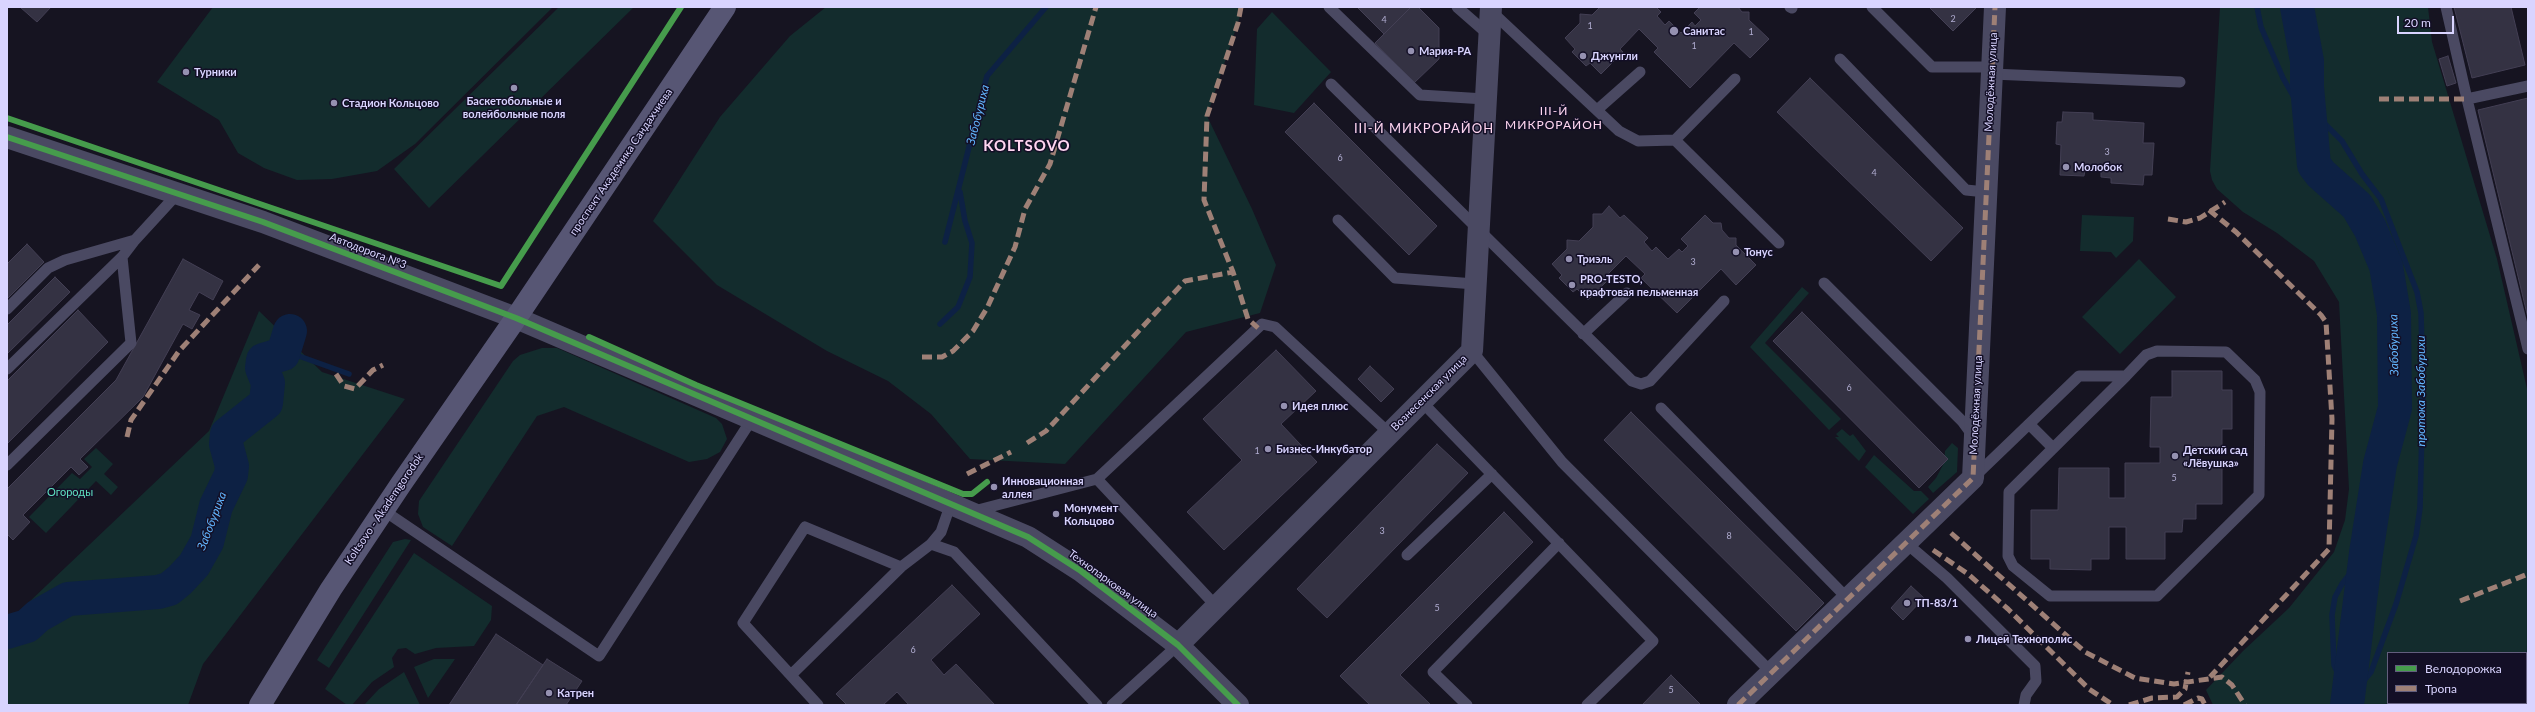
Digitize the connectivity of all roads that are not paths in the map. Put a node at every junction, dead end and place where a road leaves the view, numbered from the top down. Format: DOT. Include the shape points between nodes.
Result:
graph roads {
  1 [pos="725,7"];
  2 [pos="1330,7"];
  3 [pos="1457,7"];
  4 [pos="1872,7"];
  5 [pos="1995,7"];
  6 [pos="2446,7"];
  7 [pos="1491,9"];
  8 [pos="1490,36"];
  9 [pos="1840,59"];
  10 [pos="1992,70"];
  11 [pos="1640,72"];
  12 [pos="1736,79"];
  13 [pos="2180,82"];
  14 [pos="1331,84"];
  15 [pos="2528,86"];
  16 [pos="1485,99"];
  17 [pos="2467,99"];
  18 [pos="1597,110"];
  19 [pos="7,137"];
  20 [pos="1675,140"];
  21 [pos="179,192"];
  22 [pos="1986,192"];
  23 [pos="1338,220"];
  24 [pos="1479,231"];
  25 [pos="134,240"];
  26 [pos="1779,243"];
  27 [pos="122,256"];
  28 [pos="1824,283"];
  29 [pos="1475,284"];
  30 [pos="1627,293"];
  31 [pos="1724,301"];
  32 [pos="7,309"];
  33 [pos="516,318"];
  34 [pos="1582,334"];
  35 [pos="2528,349"];
  36 [pos="1472,351"];
  37 [pos="7,369"];
  38 [pos="2126,376"];
  39 [pos="1421,401"];
  40 [pos="1661,408"];
  41 [pos="752,419"];
  42 [pos="2029,424"];
  43 [pos="1389,433"];
  44 [pos="1975,438"];
  45 [pos="2053,448"];
  46 [pos="7,465"];
  47 [pos="1492,474"];
  48 [pos="1973,478"];
  49 [pos="1097,479"];
  50 [pos="951,503"];
  51 [pos="383,510"];
  52 [pos="971,512"];
  53 [pos="1559,543"];
  54 [pos="1906,543"];
  55 [pos="931,544"];
  56 [pos="1407,555"];
  57 [pos="901,567"];
  58 [pos="1848,599"];
  59 [pos="1216,606"];
  60 [pos="1178,645"];
  61 [pos="1772,673"];
  62 [pos="791,674"];
  63 [pos="260,705"];
  64 [pos="818,705"];
  65 [pos="1097,705"];
  66 [pos="1112,705"];
  67 [pos="1238,705"];
  68 [pos="1467,705"];
  69 [pos="1587,705"];
  70 [pos="1738,705"];
  71 [pos="2024,705"];
  1 -- 33 [label="main road, проспект Академика Сандахчиева"];
  2 -- 16 [label="lane" via="1420,95"];
  3 -- 8 [label="lane"];
  4 -- 10 [label="lane" via="1932,67"];
  5 -- 10 [label="street, Молодёжная улица"];
  6 -- 17 [label="lane"];
  7 -- 8 [label="street, Вознесенская улица"];
  7 -- 18 [label="lane"];
  8 -- 16 [label="street, Вознесенская улица"];
  9 -- 22 [label="lane" via="1966,190"];
  10 -- 13 [label="lane"];
  10 -- 22 [label="street, Молодёжная улица"];
  11 -- 18 [label="lane"];
  12 -- 20 [label="lane"];
  14 -- 24 [label="lane"];
  15 -- 17 [label="lane"];
  16 -- 24 [label="street, Вознесенская улица"];
  17 -- 35 [label="lane"];
  18 -- 20 [label="lane" via="1619,131 1638,141"];
  19 -- 21 [label="street, Автодорога №3"];
  20 -- 26 [label="lane"];
  21 -- 25 [label="lane"];
  21 -- 33 [label="street, Автодорога №3"];
  22 -- 44 [label="street, Молодёжная улица"];
  23 -- 29 [label="lane" via="1395,278"];
  24 -- 29 [label="street, Вознесенская улица"];
  24 -- 34 [label="lane" via="1510,258"];
  25 -- 27 [label="lane"];
  25 -- 32 [label="lane" via="65,260 48,268"];
  27 -- 37 [label="lane"];
  27 -- 46 [label="lane" via="131,343"];
  28 -- 44 [label="lane" via="1962,421"];
  29 -- 36 [label="street, Вознесенская улица"];
  30 -- 34 [label="lane"];
  31 -- 34 [label="lane" via="1650,381 1641,384 1632,381"];
  33 -- 41 [label="street, Технопарковая улица"];
  33 -- 51 [label="main road, Koltsovo - Akademgorodok"];
  36 -- 39 [label="street, Вознесенская улица"];
  36 -- 61 [label="lane" via="1562,462"];
  38 -- 42 [label="lane" via="2079,376"];
  38 -- 45 [label="lane"];
  38 -- 45 [label="lane" via="2150,352 2221,351 2230,355 2255,380 2260,392 2259,495 2157,596 2050,596 2010,562 2009,492"];
  39 -- 43 [label="street, Вознесенская улица"];
  39 -- 47 [label="lane"];
  40 -- 58 [label="lane"];
  41 -- 50 [label="street, Технопарковая улица"];
  41 -- 51 [label="lane" via="599,656"];
  42 -- 45 [label="lane"];
  42 -- 48 [label="lane"];
  43 -- 49 [label="lane" via="1275,326 1262,324"];
  43 -- 59 [label="street, Вознесенская улица"];
  44 -- 48 [label="street, Молодёжная улица"];
  47 -- 53 [label="lane"];
  47 -- 56 [label="lane"];
  48 -- 54 [label="street"];
  49 -- 52 [label="lane"];
  49 -- 59 [label="lane"];
  50 -- 52 [label="street, Технопарковая улица"];
  50 -- 55 [label="lane" via="941,532"];
  51 -- 63 [label="main road, Koltsovo - Akademgorodok"];
  52 -- 60 [label="street, Технопарковая улица" via="1028,537 1081,572"];
  53 -- 68 [label="lane" via="1433,672"];
  53 -- 69 [label="lane" via="1653,641"];
  54 -- 58 [label="street"];
  54 -- 71 [label="lane" via="1947,578 2030,659 2037,674 2036,681 2026,695"];
  55 -- 57 [label="lane"];
  55 -- 65 [label="lane" via="954,552"];
  57 -- 62 [label="lane"];
  57 -- 62 [label="lane" via="804,527 743,623"];
  58 -- 61 [label="street"];
  59 -- 60 [label="street, Вознесенская улица"];
  60 -- 66 [label="lane"];
  60 -- 67 [label="street, Технопарковая улица"];
  61 -- 70 [label="street"];
  62 -- 64 [label="lane"];
}
